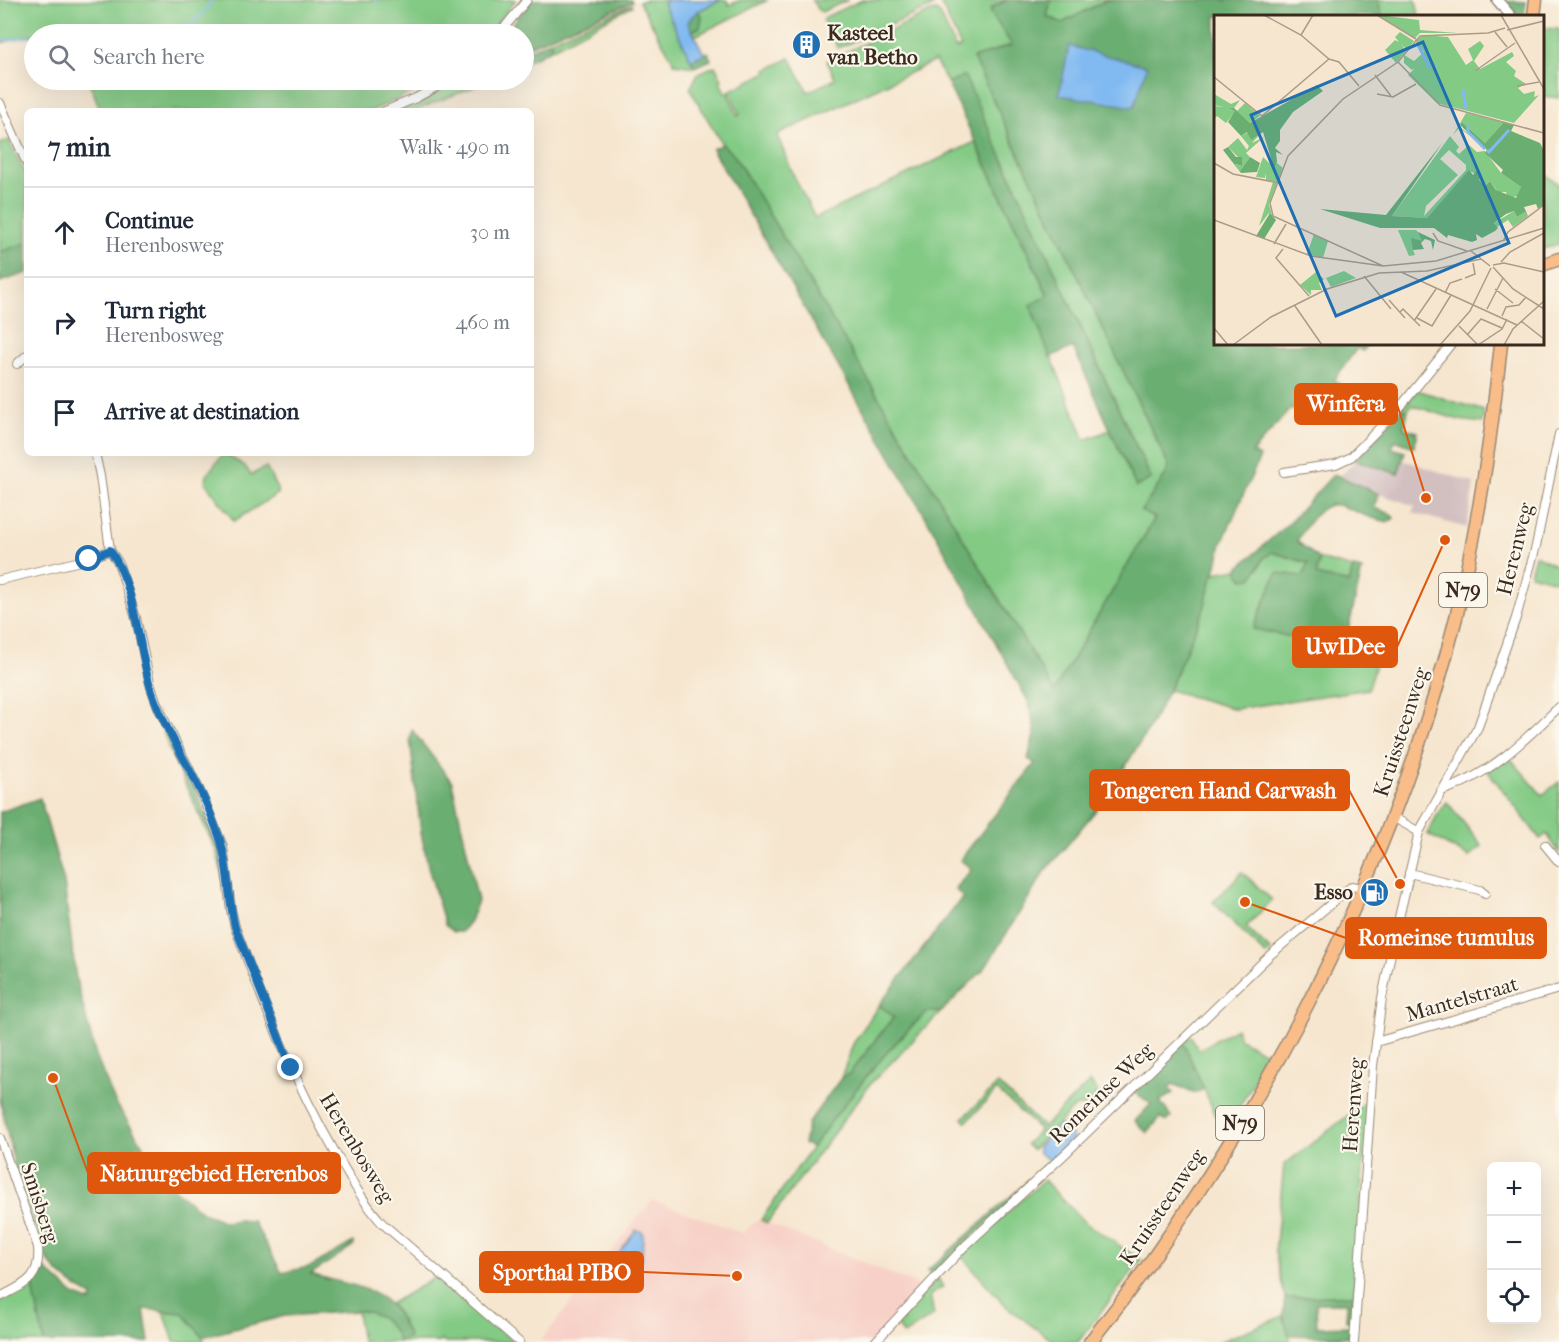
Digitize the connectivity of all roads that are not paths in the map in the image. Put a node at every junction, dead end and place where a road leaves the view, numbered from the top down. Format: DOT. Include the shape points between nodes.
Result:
graph roads {
  1 [pos="527,0"];
  2 [pos="1497,0"];
  3 [pos="1536,0"];
  4 [pos="1510,15"];
  5 [pos="1534,15"];
  6 [pos="507,24"];
  7 [pos="431,90"];
  8 [pos="0,103"];
  9 [pos="393,108"];
  10 [pos="24,157"];
  11 [pos="1559,253"];
  12 [pos="1544,256"];
  13 [pos="1559,259"];
  14 [pos="1544,264"];
  15 [pos="1450,345"];
  16 [pos="1501,345"];
  17 [pos="24,358"];
  18 [pos="17,364"];
  19 [pos="1559,434"];
  20 [pos="96,456"];
  21 [pos="1284,472"];
  22 [pos="110,550"];
  23 [pos="0,580"];
  24 [pos="1559,707"];
  25 [pos="1442,791"];
  26 [pos="1393,817"];
  27 [pos="1419,832"];
  28 [pos="1545,845"];
  29 [pos="1559,862"];
  30 [pos="1409,873"];
  31 [pos="1363,888"];
  32 [pos="1485,894"];
  33 [pos="1559,990"];
  34 [pos="1376,1042"];
  35 [pos="0,1138"];
  36 [pos="0,1298"];
  37 [pos="519,1342"];
  38 [pos="875,1342"];
  39 [pos="1090,1342"];
  40 [pos="1354,1342"];
  1 -- 6 [label="street"];
  2 -- 4 [label="street"];
  3 -- 5 [label="main road"];
  7 -- 9 [label="street"];
  8 -- 10 [label="street"];
  11 -- 12 [label="main road"];
  13 -- 14 [label="main road"];
  15 -- 21 [label="street" via="1401,406 1351,457 1336,464"];
  16 -- 26 [label="main road, Kruissteenweg / N79" via="1490,446 1462,592 1424,730"];
  17 -- 18 [label="street"];
  19 -- 25 [label="street, Herenweg" via="1536,546 1516,618 1478,727"];
  20 -- 22 [label="street, Herenbosweg"];
  22 -- 23 [label="street" via="89,559"];
  22 -- 37 [label="street, Herenbosweg" via="118,562 133,609 159,709 223,847 238,935 291,1068 324,1134 361,1197 382,1223"];
  24 -- 25 [label="street" via="1527,739 1492,765"];
  25 -- 27 [label="street, Herenweg"];
  26 -- 27 [label="street"];
  26 -- 31 [label="main road, Kruissteenweg / N79"];
  27 -- 30 [label="street, Herenweg"];
  28 -- 29 [label="street"];
  30 -- 32 [label="street"];
  30 -- 34 [label="street, Herenweg"];
  31 -- 38 [label="street, Romeinse Weg" via="1352,886 1269,956 964,1247"];
  31 -- 39 [label="main road, Kruissteenweg / N79" via="1294,1030 1229,1142 1165,1240"];
  33 -- 34 [label="street, Mantelstraat"];
  34 -- 40 [label="street, Herenweg"];
  35 -- 36 [label="street, Smisberg" via="38,1246 39,1260 29,1280"];
}
